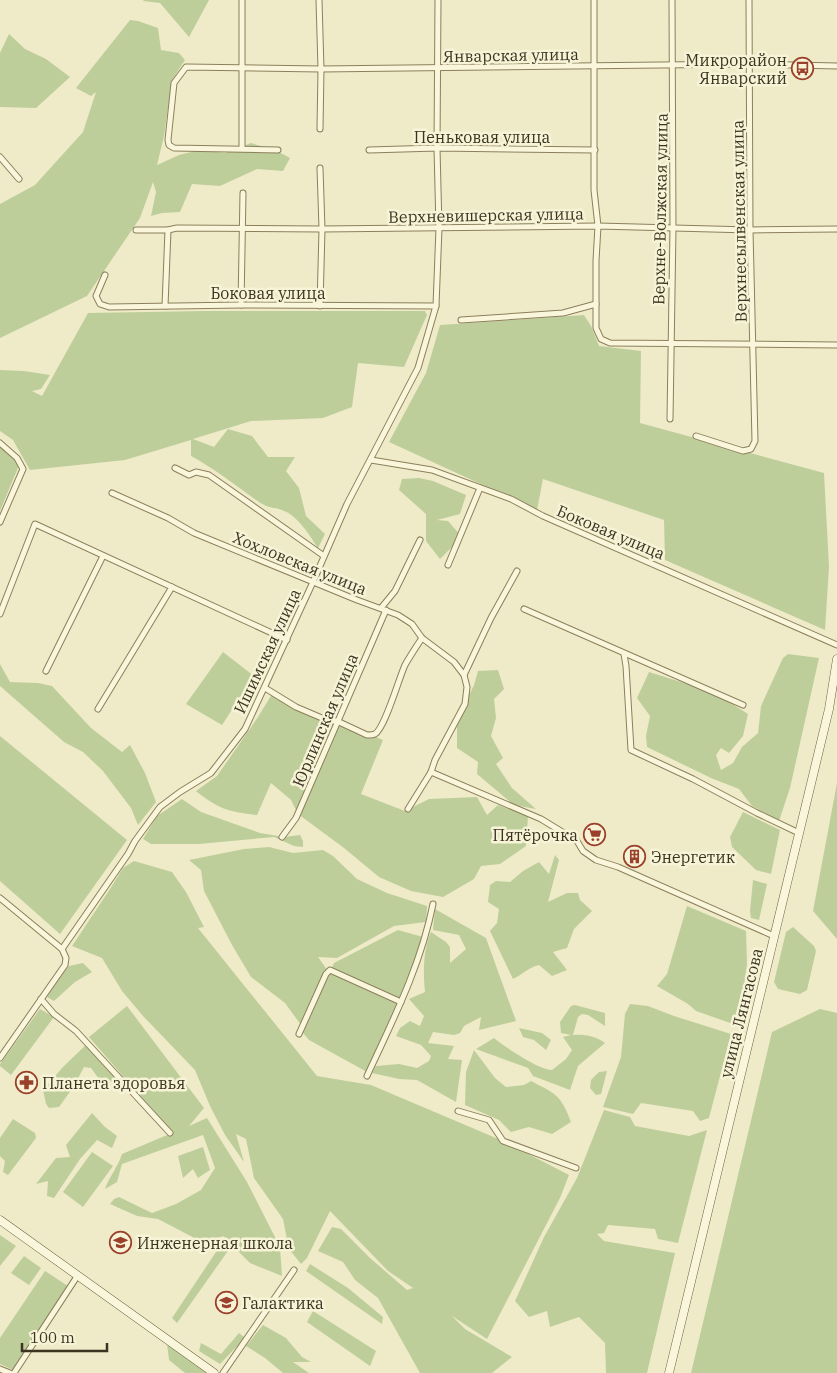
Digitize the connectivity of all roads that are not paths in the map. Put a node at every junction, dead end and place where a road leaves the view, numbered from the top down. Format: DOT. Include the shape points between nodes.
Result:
graph roads {
  1 [pos="242,0"];
  2 [pos="319,0"];
  3 [pos="438,0"];
  4 [pos="594,0"];
  5 [pos="672,0"];
  6 [pos="749,0"];
  7 [pos="749,64"];
  8 [pos="594,66"];
  9 [pos="673,66"];
  10 [pos="837,66"];
  11 [pos="242,68"];
  12 [pos="438,68"];
  13 [pos="321,69"];
  14 [pos="320,129"];
  15 [pos="242,148"];
  16 [pos="437,148"];
  17 [pos="278,150"];
  18 [pos="369,150"];
  19 [pos="595,150"];
  20 [pos="1,159"];
  21 [pos="320,168"];
  22 [pos="19,179"];
  23 [pos="243,193"];
  24 [pos="598,226"];
  25 [pos="243,228"];
  26 [pos="439,228"];
  27 [pos="673,228"];
  28 [pos="322,229"];
  29 [pos="837,229"];
  30 [pos="136,230"];
  31 [pos="168,230"];
  32 [pos="750,230"];
  33 [pos="105,275"];
  34 [pos="596,304"];
  35 [pos="241,305"];
  36 [pos="164,306"];
  37 [pos="320,306"];
  38 [pos="436,306"];
  39 [pos="461,320"];
  40 [pos="670,342"];
  41 [pos="754,343"];
  42 [pos="837,345"];
  43 [pos="670,419"];
  44 [pos="696,436"];
  45 [pos="0,443"];
  46 [pos="371,460"];
  47 [pos="175,468"];
  48 [pos="480,488"];
  49 [pos="112,493"];
  50 [pos="0,522"];
  51 [pos="420,540"];
  52 [pos="104,556"];
  53 [pos="324,556"];
  54 [pos="448,564"];
  55 [pos="517,571"];
  56 [pos="314,582"];
  57 [pos="172,587"];
  58 [pos="383,609"];
  59 [pos="524,609"];
  60 [pos="0,614"];
  61 [pos="422,638"];
  62 [pos="287,640"];
  63 [pos="837,645"];
  64 [pos="624,654"];
  65 [pos="837,659"];
  66 [pos="46,671"];
  67 [pos="464,675"];
  68 [pos="265,688"];
  69 [pos="742,706"];
  70 [pos="98,709"];
  71 [pos="337,721"];
  72 [pos="432,772"];
  73 [pos="408,809"];
  74 [pos="799,833"];
  75 [pos="282,837"];
  76 [pos="0,898"];
  77 [pos="433,904"];
  78 [pos="774,936"];
  79 [pos="62,949"];
  80 [pos="41,999"];
  81 [pos="402,1002"];
  82 [pos="299,1034"];
  83 [pos="0,1058"];
  84 [pos="367,1076"];
  85 [pos="458,1111"];
  86 [pos="170,1133"];
  87 [pos="576,1168"];
  88 [pos="0,1220"];
  89 [pos="294,1270"];
  90 [pos="78,1275"];
  91 [pos="0,1369"];
  92 [pos="12,1373"];
  93 [pos="213,1373"];
  94 [pos="222,1373"];
  95 [pos="669,1373"];
  1 -- 11 [label="street"];
  2 -- 13 [label="street"];
  3 -- 12 [label="street, Ишимская улица"];
  4 -- 8 [label="street"];
  5 -- 9 [label="street, Верхне-Волжская улица"];
  6 -- 7 [label="street, Верхнесылвенская улица"];
  7 -- 9 [label="street, Январская улица"];
  7 -- 10 [label="street, Январская улица"];
  7 -- 32 [label="street, Верхнесылвенская улица"];
  8 -- 9 [label="street, Январская улица"];
  8 -- 12 [label="street, Январская улица"];
  8 -- 19 [label="street"];
  9 -- 27 [label="street, Верхне-Волжская улица"];
  11 -- 13 [label="street, Январская улица"];
  11 -- 15 [label="street"];
  11 -- 15 [label="street, Январская улица" via="186,67 174,82 168,140 174,148"];
  12 -- 13 [label="street, Январская улица"];
  12 -- 16 [label="street, Ишимская улица"];
  13 -- 14 [label="street"];
  15 -- 17 [label="street"];
  16 -- 18 [label="street, Пеньковая улица"];
  16 -- 19 [label="street, Пеньковая улица"];
  16 -- 26 [label="street, Ишимская улица"];
  19 -- 24 [label="street" via="594,190"];
  20 -- 22 [label="street"];
  21 -- 28 [label="street"];
  23 -- 25 [label="street"];
  24 -- 26 [label="street, Верхневишерская улица"];
  24 -- 27 [label="street, Верхневишерская улица"];
  24 -- 34 [label="street"];
  25 -- 28 [label="street, Верхневишерская улица"];
  25 -- 31 [label="street, Верхневишерская улица"];
  25 -- 35 [label="street"];
  26 -- 28 [label="street, Верхневишерская улица"];
  26 -- 38 [label="street, Ишимская улица"];
  27 -- 32 [label="street, Верхневишерская улица"];
  27 -- 40 [label="street, Верхне-Волжская улица"];
  28 -- 37 [label="street"];
  29 -- 32 [label="street, Верхневишерская улица"];
  30 -- 31 [label="street, Верхневишерская улица"];
  31 -- 36 [label="street"];
  32 -- 41 [label="street, Верхнесылвенская улица"];
  33 -- 36 [label="street, Боковая улица" via="96,296 100,304 110,307"];
  34 -- 39 [label="street" via="563,313"];
  34 -- 40 [label="street" via="596,328 601,339 610,343"];
  35 -- 36 [label="street, Боковая улица"];
  35 -- 37 [label="street, Боковая улица"];
  37 -- 38 [label="street, Боковая улица"];
  38 -- 46 [label="street, Ишимская улица" via="418,368"];
  40 -- 41 [label="street"];
  40 -- 43 [label="street, Верхне-Волжская улица"];
  41 -- 42 [label="street"];
  41 -- 44 [label="street, Верхнесылвенская улица" via="754,447 743,451"];
  45 -- 50 [label="street" via="17,458 23,469"];
  46 -- 48 [label="street, Боковая улица" via="432,470"];
  46 -- 53 [label="street, Ишимская улица"];
  47 -- 53 [label="street" via="189,475 196,472 209,476"];
  48 -- 54 [label="street"];
  48 -- 63 [label="street, Боковая улица"];
  49 -- 56 [label="street, Хохловская улица" via="194,533"];
  51 -- 58 [label="street, Юрлинская улица"];
  52 -- 57 [label="street"];
  52 -- 60 [label="street" via="34,524"];
  52 -- 66 [label="street"];
  53 -- 56 [label="street, Ишимская улица"];
  55 -- 67 [label="street"];
  56 -- 58 [label="street, Хохловская улица"];
  56 -- 62 [label="street, Ишимская улица"];
  57 -- 62 [label="street"];
  57 -- 70 [label="street"];
  58 -- 61 [label="street, Хохловская улица" via="412,624"];
  58 -- 71 [label="street, Юрлинская улица"];
  59 -- 64 [label="street"];
  61 -- 67 [label="street, Хохловская улица" via="454,662"];
  61 -- 71 [label="street" via="405,666 376,734 367,735"];
  62 -- 68 [label="street, Ишимская улица"];
  64 -- 69 [label="street"];
  64 -- 74 [label="street" via="631,750"];
  65 -- 74 [label="main road, улица Лянгасова" via="829,710"];
  67 -- 72 [label="street" via="467,687 465,704 435,760"];
  68 -- 71 [label="street" via="296,707 329,721"];
  68 -- 79 [label="street, Ишимская улица" via="245,729 211,773 160,807"];
  71 -- 75 [label="street, Юрлинская улица" via="296,818"];
  72 -- 73 [label="street"];
  72 -- 78 [label="street" via="541,819 577,841 596,860"];
  74 -- 78 [label="main road, улица Лянгасова"];
  76 -- 79 [label="street"];
  77 -- 81 [label="street" via="428,934"];
  78 -- 95 [label="main road, улица Лянгасова"];
  79 -- 80 [label="street" via="65,965"];
  80 -- 83 [label="street"];
  80 -- 86 [label="street" via="76,1031"];
  81 -- 82 [label="street" via="334,971 328,972"];
  81 -- 84 [label="street"];
  85 -- 87 [label="street" via="489,1120 503,1141"];
  88 -- 90 [label="main road"];
  89 -- 94 [label="street"];
  90 -- 92 [label="street"];
  90 -- 93 [label="main road"];
  91 -- 92 [label="street"];
}
